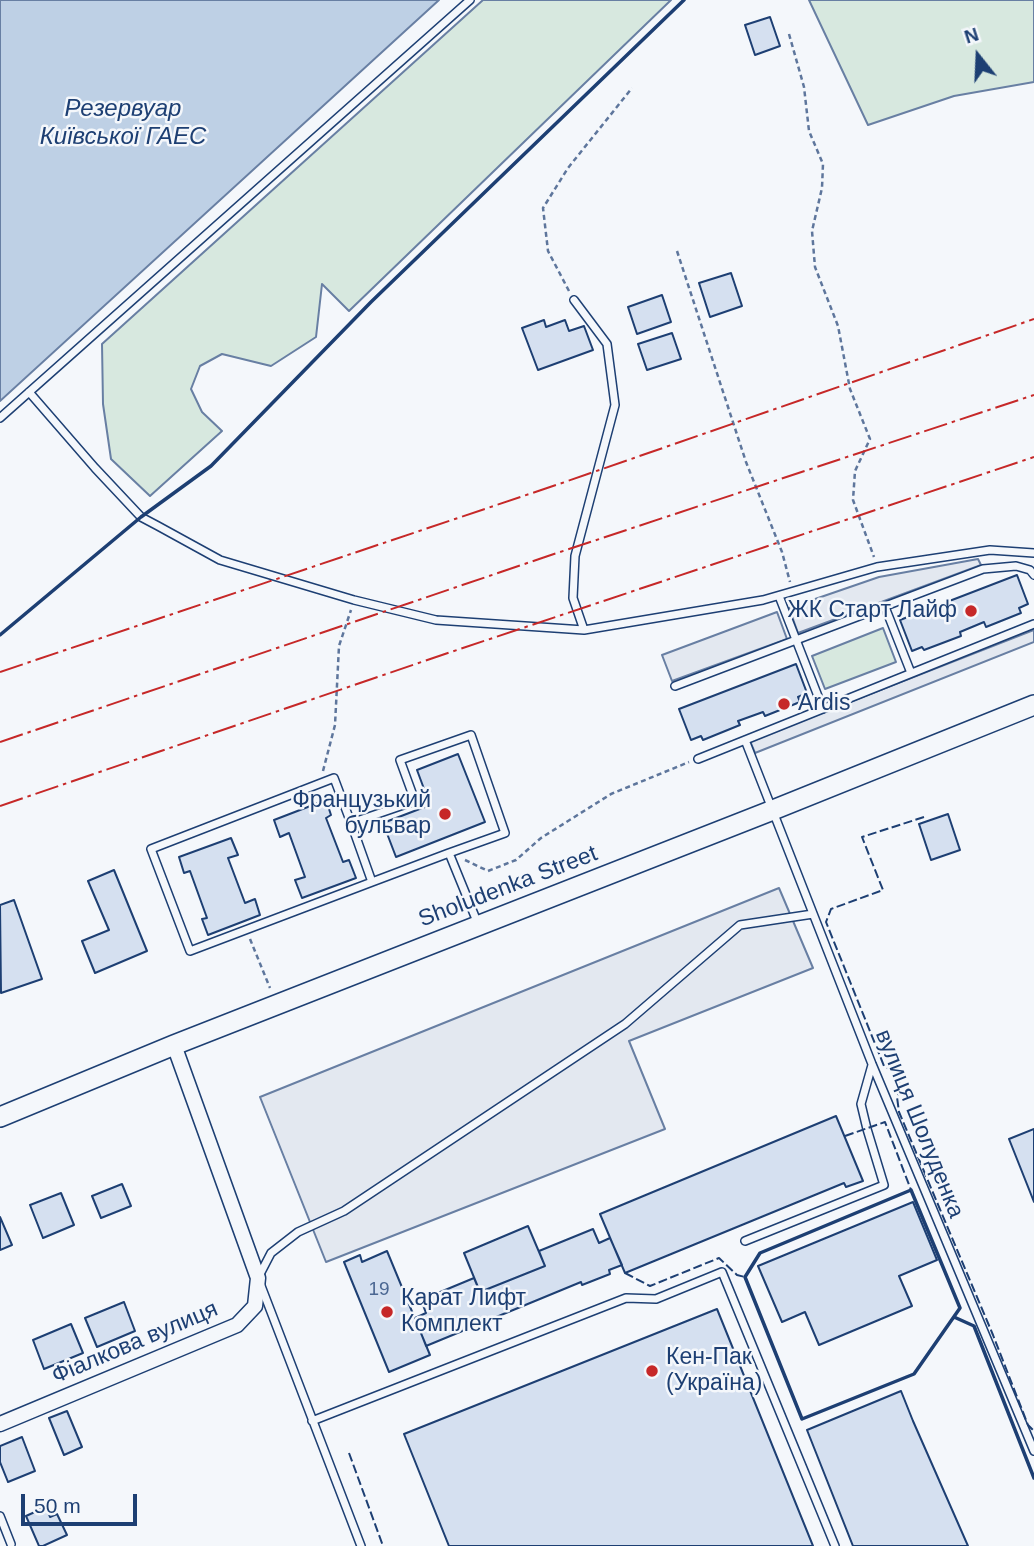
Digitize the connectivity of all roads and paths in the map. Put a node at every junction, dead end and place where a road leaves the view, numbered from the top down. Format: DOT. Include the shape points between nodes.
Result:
graph roads {
  1 [pos="470,0"];
  2 [pos="789,34"];
  3 [pos="632,88"];
  4 [pos="677,251"];
  5 [pos="574,300"];
  6 [pos="29,392"];
  7 [pos="0,418"];
  8 [pos="1034,553"];
  9 [pos="877,567"];
  10 [pos="1034,575"];
  11 [pos="792,592"];
  12 [pos="779,596"];
  13 [pos="354,600"];
  14 [pos="885,607"];
  15 [pos="1034,625"];
  16 [pos="584,630"];
  17 [pos="796,640"];
  18 [pos="911,673"];
  19 [pos="675,685"];
  20 [pos="1034,705"];
  21 [pos="823,709"];
  22 [pos="745,740"];
  23 [pos="698,758"];
  24 [pos="320,783"];
  25 [pos="773,810"];
  26 [pos="351,823"];
  27 [pos="449,853"];
  28 [pos="372,882"];
  29 [pos="813,914"];
  30 [pos="478,925"];
  31 [pos="247,929"];
  32 [pos="276,1005"];
  33 [pos="174,1045"];
  34 [pos="872,1064"];
  35 [pos="0,1117"];
  36 [pos="745,1241"];
  37 [pos="258,1278"];
  38 [pos="312,1421"];
  39 [pos="0,1424"];
  40 [pos="1034,1451"];
  41 [pos="0,1516"];
  42 [pos="11,1544"];
  43 [pos="361,1546"];
  44 [pos="835,1546"];
  1 -- 6 [label="lane"];
  2 -- 9 [label="path" via="804,87 809,131 823,164 812,231 816,267 838,326 850,389 870,439 855,471 853,500"];
  3 -- 5 [label="path" via="568,168 543,208 548,251"];
  4 -- 11 [label="path"];
  5 -- 16 [label="lane" via="607,344 615,405 575,556 573,598"];
  6 -- 7 [label="lane"];
  6 -- 13 [label="lane" via="142,517 220,560"];
  8 -- 9 [label="lane" via="990,550"];
  9 -- 11 [label="lane"];
  10 -- 14 [label="lane" via="1016,566 983,569"];
  11 -- 12 [label="lane"];
  12 -- 16 [label="lane"];
  12 -- 17 [label="lane"];
  13 -- 16 [label="lane" via="436,620"];
  13 -- 24 [label="path" via="339,646 335,725"];
  14 -- 17 [label="lane"];
  14 -- 18 [label="lane"];
  15 -- 18 [label="lane"];
  17 -- 19 [label="lane"];
  17 -- 21 [label="lane"];
  18 -- 21 [label="lane"];
  20 -- 25 [label="main road, Sholudenka Street"];
  21 -- 22 [label="lane"];
  22 -- 23 [label="lane"];
  22 -- 25 [label="lane, вулиця Шолуденка"];
  23 -- 27 [label="path" via="611,794 541,838 516,860 488,871"];
  24 -- 26 [label="lane" via="334,778"];
  24 -- 31 [label="lane" via="151,849 190,951"];
  25 -- 29 [label="lane, вулиця Шолуденка"];
  25 -- 30 [label="main road, Sholudenka Street"];
  26 -- 27 [label="lane" via="415,801 400,761 471,735 505,833"];
  26 -- 28 [label="lane"];
  27 -- 28 [label="lane"];
  27 -- 30 [label="lane"];
  28 -- 31 [label="lane"];
  29 -- 34 [label="lane, вулиця Шолуденка"];
  29 -- 37 [label="lane" via="740,925 625,1024 344,1211 298,1232 271,1252"];
  30 -- 32 [label="main road, Sholudenka Street"];
  31 -- 32 [label="path"];
  32 -- 33 [label="main road, Sholudenka Street"];
  33 -- 35 [label="main road, Sholudenka Street"];
  33 -- 37 [label="street"];
  34 -- 36 [label="lane" via="861,1104 884,1185"];
  34 -- 40 [label="lane, вулиця Шолуденка"];
  37 -- 38 [label="lane"];
  37 -- 39 [label="street, Фіалкова вулиця" via="255,1306 237,1325"];
  38 -- 43 [label="lane"];
  38 -- 44 [label="lane" via="626,1298 656,1299 722,1272"];
  41 -- 42 [label="lane"];
}
